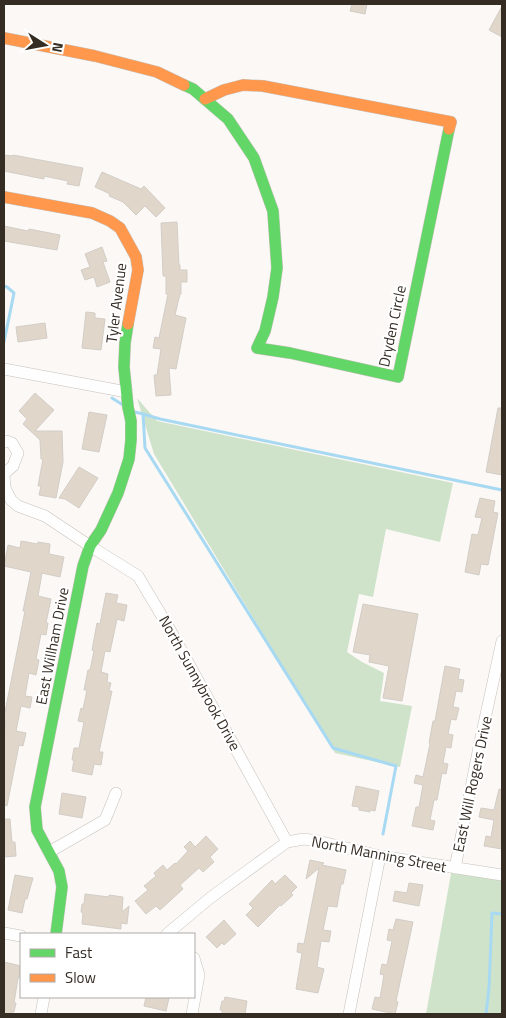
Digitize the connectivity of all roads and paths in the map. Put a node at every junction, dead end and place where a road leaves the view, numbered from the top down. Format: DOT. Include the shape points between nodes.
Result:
graph roads {
  1 [pos="4,38"];
  2 [pos="205,99"];
  3 [pos="4,197"];
  4 [pos="124,367"];
  5 [pos="4,369"];
  6 [pos="127,392"];
  7 [pos="4,442"];
  8 [pos="4,474"];
  9 [pos="90,546"];
  10 [pos="502,641"];
  11 [pos="116,793"];
  12 [pos="288,842"];
  13 [pos="49,852"];
  14 [pos="380,856"];
  15 [pos="455,868"];
  16 [pos="502,875"];
  17 [pos="174,932"];
  18 [pos="4,933"];
  19 [pos="56,933"];
  20 [pos="20,936"];
  21 [pos="195,961"];
  22 [pos="195,997"];
  23 [pos="44,998"];
  24 [pos="195,998"];
  25 [pos="40,1014"];
  26 [pos="192,1014"];
  27 [pos="349,1014"];
  1 -- 2 [label="street" via="157,72 193,89"];
  2 -- 2 [label="street, Dryden Circle" via="228,119 254,158 273,211 277,268 265,331 257,348 398,377 450,122 263,86 243,85"];
  3 -- 4 [label="street, Tyler Avenue" via="92,213 120,228 136,257 138,270"];
  4 -- 6 [label="street, East Willham Drive"];
  5 -- 6 [label="street"];
  6 -- 9 [label="street, East Willham Drive" via="131,421 129,459 118,493"];
  7 -- 8 [label="street" via="12,443 18,453 13,466"];
  8 -- 9 [label="street, North Sunnybrook Drive" via="5,488 18,506 45,516"];
  9 -- 12 [label="street, North Sunnybrook Drive" via="138,576"];
  9 -- 13 [label="street, East Willham Drive" via="83,566 35,807 37,830"];
  10 -- 15 [label="street, East Will Rogers Drive"];
  11 -- 13 [label="street" via="105,820"];
  12 -- 14 [label="street, North Manning Street" via="318,841"];
  12 -- 17 [label="street" via="210,898"];
  13 -- 19 [label="street, East Willham Drive" via="59,871 62,887"];
  14 -- 15 [label="street, North Manning Street"];
  14 -- 27 [label="street"];
  15 -- 16 [label="street, North Manning Street"];
  18 -- 20 [label="street"];
  21 -- 22 [label="street" via="199,975"];
  23 -- 25 [label="street"];
  24 -- 26 [label="street"];
}
